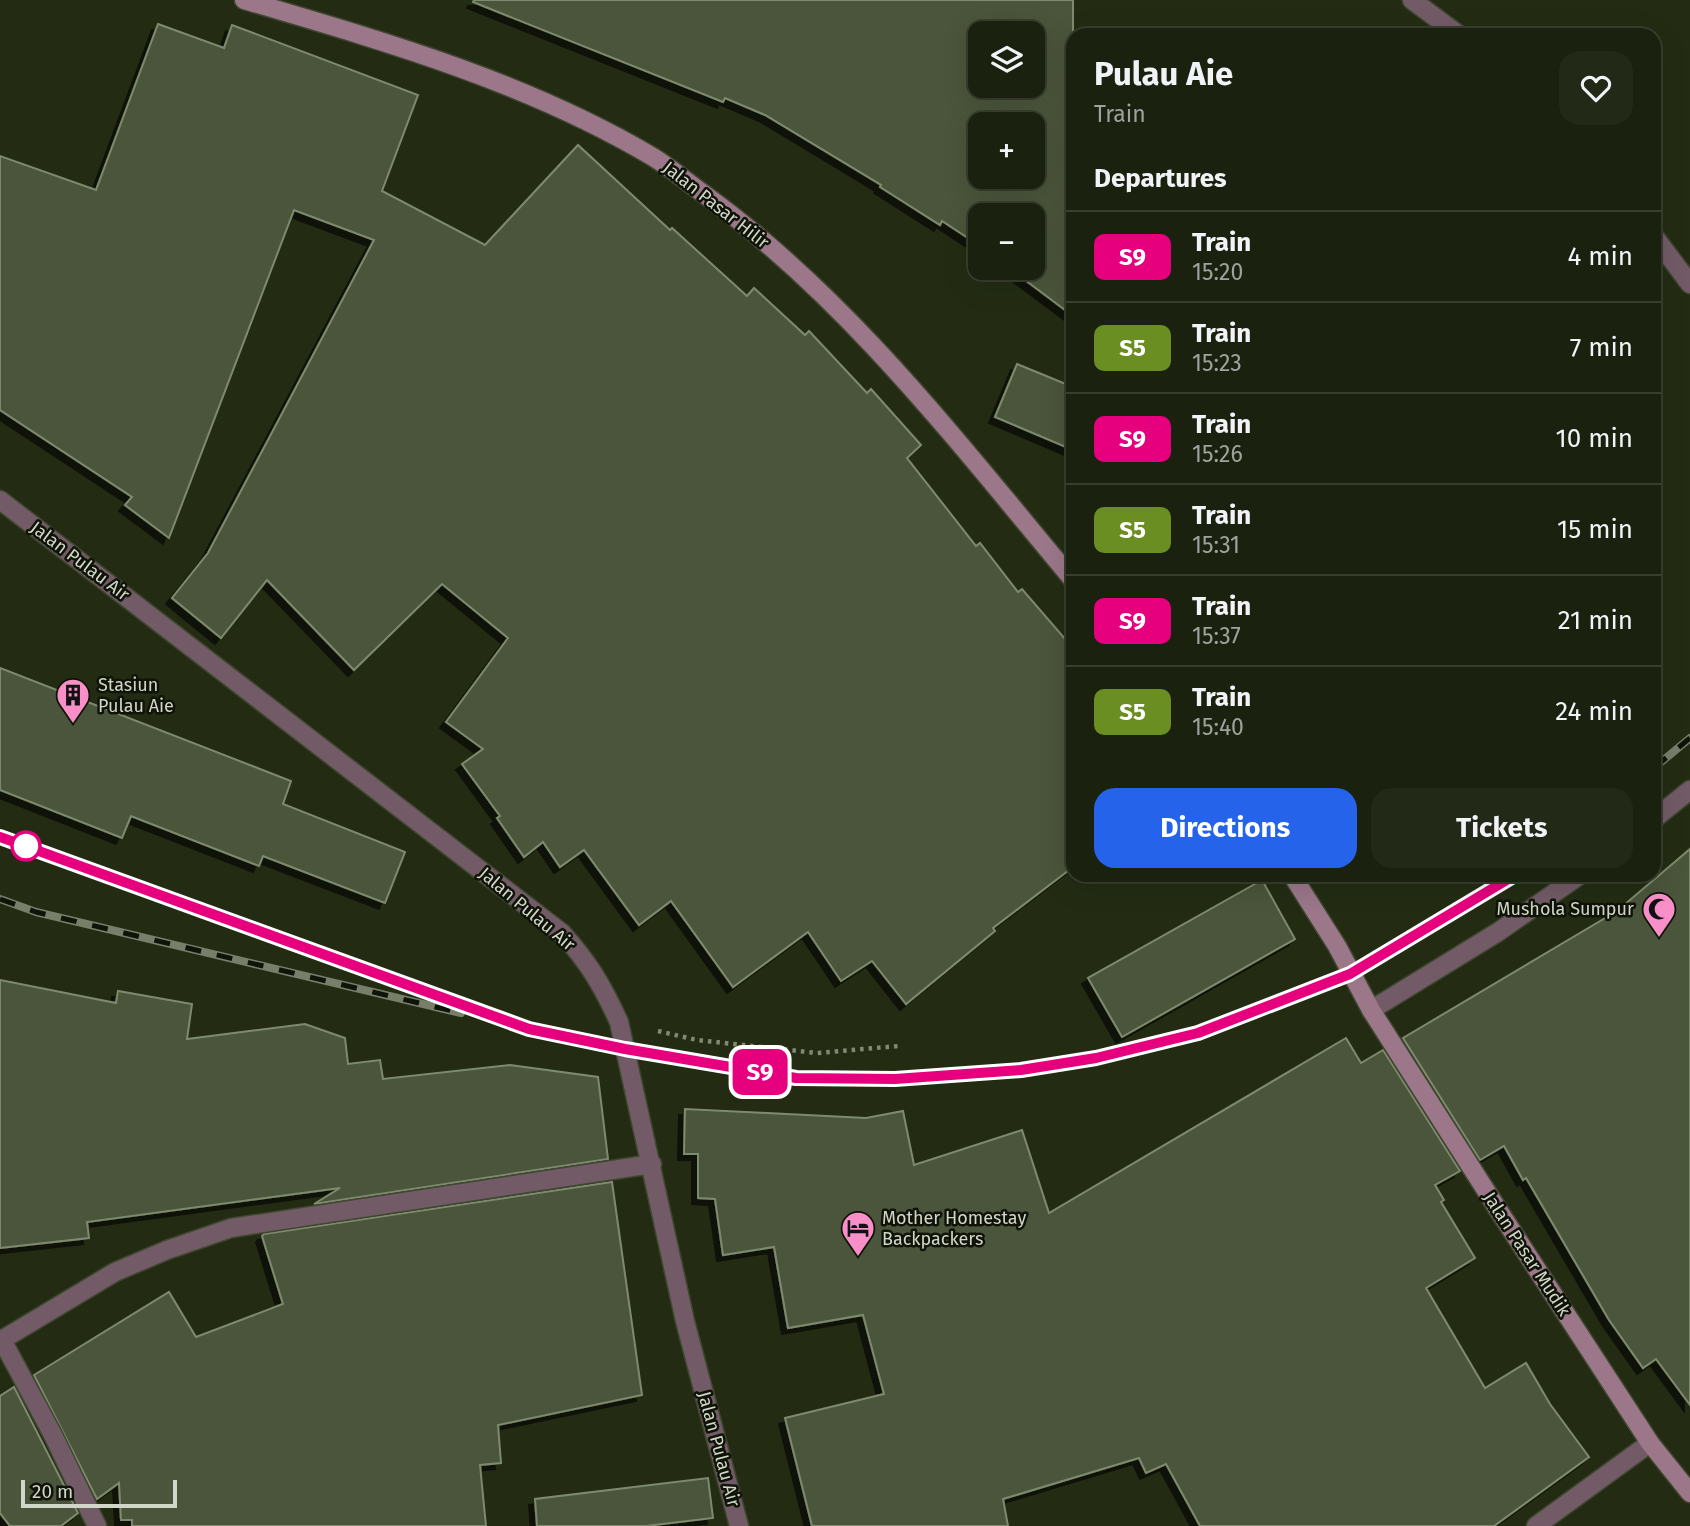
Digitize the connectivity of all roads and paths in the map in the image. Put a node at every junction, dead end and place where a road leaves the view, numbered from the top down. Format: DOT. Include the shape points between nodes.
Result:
graph roads {
  1 [pos="244,0"];
  2 [pos="1412,0"];
  3 [pos="1450,28"];
  4 [pos="1661,245"];
  5 [pos="1690,284"];
  6 [pos="0,500"];
  7 [pos="1066,572"];
  8 [pos="1690,790"];
  9 [pos="1661,813"];
  10 [pos="1296,882"];
  11 [pos="1570,882"];
  12 [pos="1371,1010"];
  13 [pos="619,1022"];
  14 [pos="899,1046"];
  15 [pos="652,1164"];
  16 [pos="1,1341"];
  17 [pos="1650,1443"];
  18 [pos="1690,1493"];
  19 [pos="97,1526"];
  20 [pos="739,1526"];
  21 [pos="1536,1526"];
  1 -- 7 [label="main road, Jalan Pasar Hilir" via="483,76 566,112 653,158 790,263 868,339"];
  2 -- 3 [label="street"];
  4 -- 5 [label="street"];
  6 -- 13 [label="street, Jalan Pulau Air" via="562,933 587,961"];
  8 -- 9 [label="street"];
  10 -- 12 [label="main road"];
  11 -- 12 [label="street"];
  12 -- 17 [label="main road, Jalan Pasar Mudik"];
  13 -- 14 [label="path" via="697,1040 817,1053"];
  13 -- 15 [label="street, Jalan Pulau Air"];
  15 -- 16 [label="street" via="231,1228 115,1272"];
  15 -- 20 [label="street, Jalan Pulau Air" via="685,1321"];
  16 -- 19 [label="street"];
  17 -- 18 [label="main road, Jalan Pasar Mudik"];
  17 -- 21 [label="street"];
}
